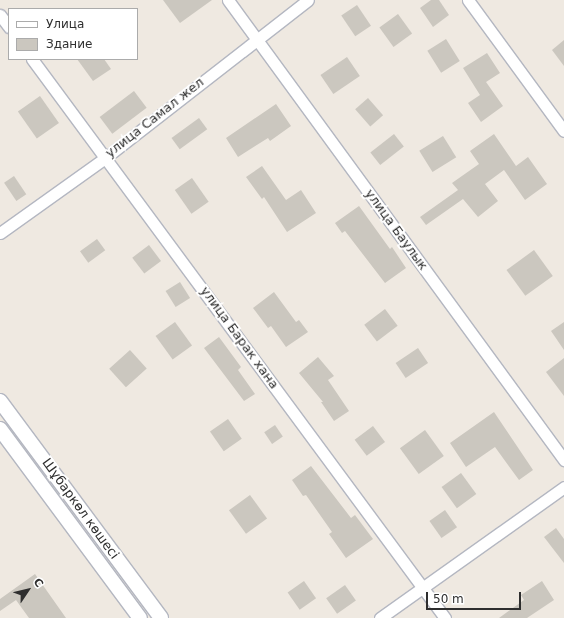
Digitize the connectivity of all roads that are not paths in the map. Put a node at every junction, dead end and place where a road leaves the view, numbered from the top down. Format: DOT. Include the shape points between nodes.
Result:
graph roads {
  1 [pos="228,0"];
  2 [pos="308,0"];
  3 [pos="468,0"];
  4 [pos="0,15"];
  5 [pos="8,26"];
  6 [pos="256,38"];
  7 [pos="33,60"];
  8 [pos="564,131"];
  9 [pos="105,158"];
  10 [pos="0,233"];
  11 [pos="0,401"];
  12 [pos="0,429"];
  13 [pos="564,460"];
  14 [pos="564,487"];
  15 [pos="422,587"];
  16 [pos="140,618"];
  17 [pos="161,618"];
  18 [pos="380,618"];
  19 [pos="445,618"];
  1 -- 6 [label="street, улица Баулык"];
  2 -- 6 [label="street, улица Самал жел"];
  3 -- 8 [label="street"];
  4 -- 5 [label="street"];
  6 -- 9 [label="street, улица Самал жел"];
  6 -- 13 [label="street, улица Баулык"];
  7 -- 9 [label="street, улица Барак хана"];
  9 -- 10 [label="street, улица Самал жел"];
  9 -- 15 [label="street, улица Барак хана"];
  11 -- 17 [label="street, Шұбаркөл көшесі"];
  12 -- 16 [label="street"];
  14 -- 15 [label="street"];
  15 -- 18 [label="street"];
  15 -- 19 [label="street, улица Барак хана"];
}
